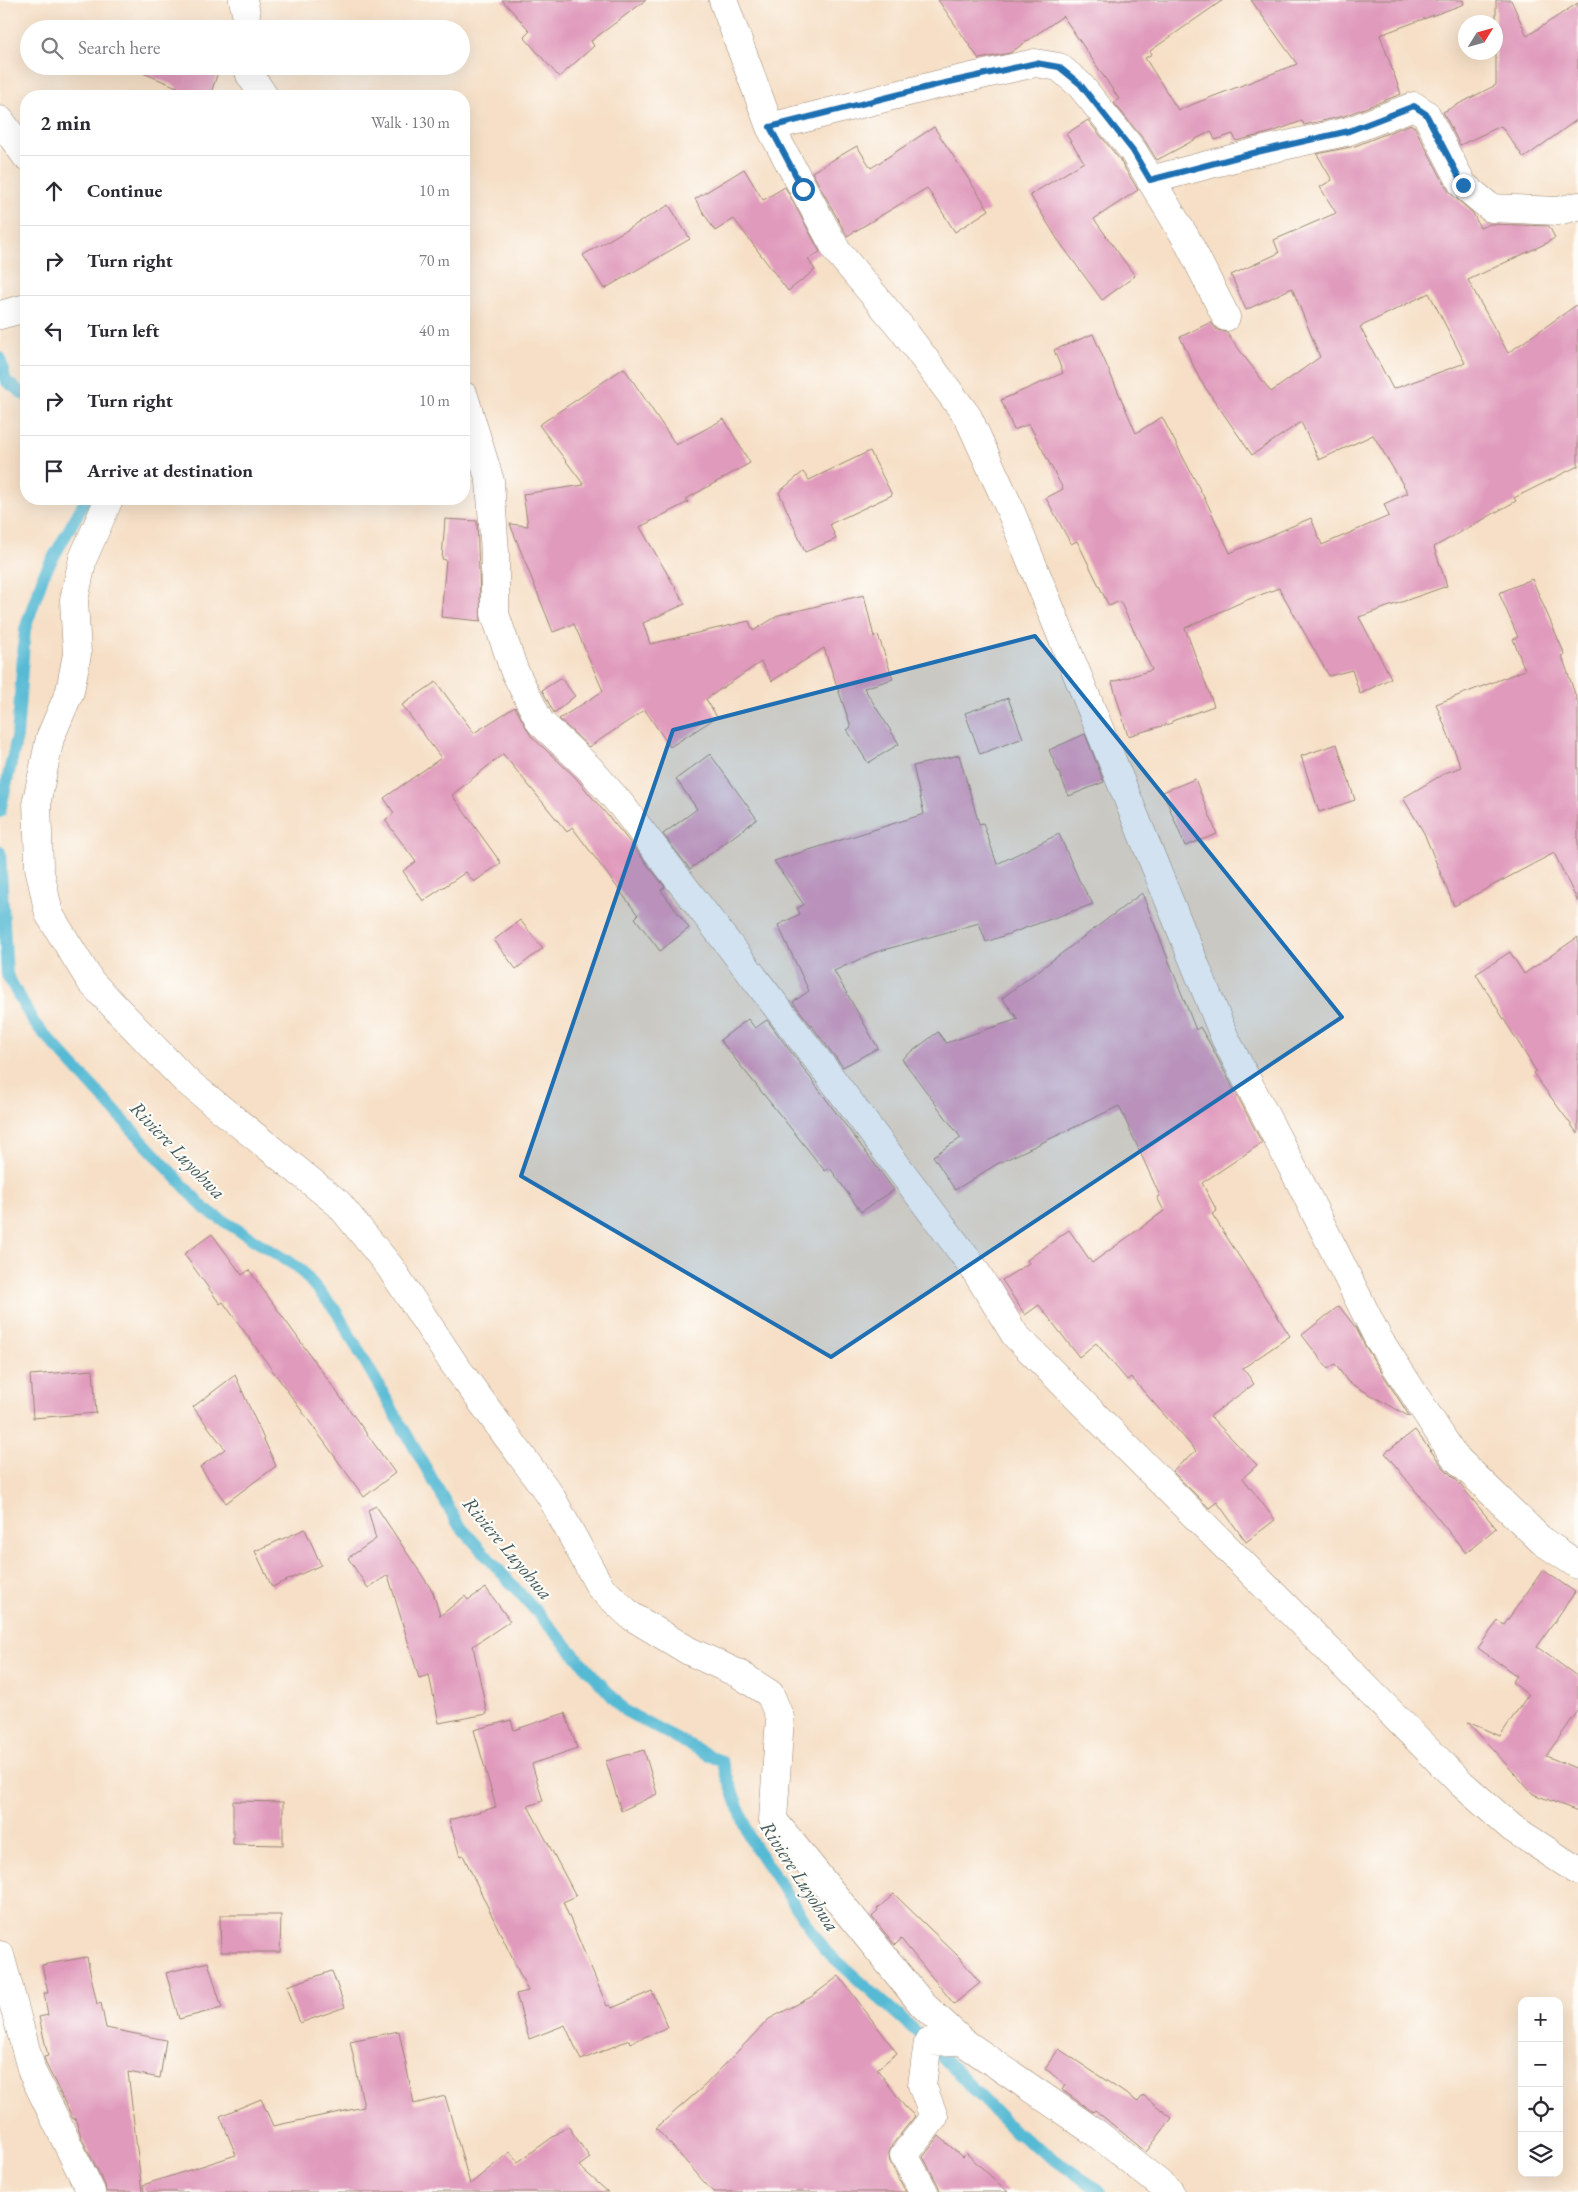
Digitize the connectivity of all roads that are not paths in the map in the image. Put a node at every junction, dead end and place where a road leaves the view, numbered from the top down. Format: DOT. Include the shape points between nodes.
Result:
graph roads {
  1 [pos="243,0"];
  2 [pos="723,0"];
  3 [pos="246,20"];
  4 [pos="250,75"];
  5 [pos="260,90"];
  6 [pos="0,120"];
  7 [pos="770,127"];
  8 [pos="20,148"];
  9 [pos="1150,180"];
  10 [pos="1578,206"];
  11 [pos="20,310"];
  12 [pos="0,315"];
  13 [pos="1226,317"];
  14 [pos="470,416"];
  15 [pos="106,505"];
  16 [pos="1578,1565"];
  17 [pos="1578,1871"];
  18 [pos="0,1955"];
  19 [pos="962,2041"];
  20 [pos="92,2192"];
  21 [pos="924,2192"];
  22 [pos="1170,2192"];
  1 -- 3 [label="street"];
  2 -- 7 [label="street"];
  4 -- 5 [label="street"];
  6 -- 8 [label="street"];
  7 -- 9 [label="street" via="1036,63 1059,67 1080,84 1133,151"];
  7 -- 16 [label="street" via="837,251 903,330 968,417 1016,525 1225,1038 1378,1338 1454,1456 1542,1541"];
  9 -- 10 [label="street" via="1349,131 1414,106 1426,114 1463,185 1491,208 1558,211"];
  9 -- 13 [label="street" via="1186,238"];
  11 -- 12 [label="street"];
  14 -- 17 [label="street" via="490,481 496,614 514,670 540,722 589,768 622,806 973,1268 1015,1335 1462,1784 1512,1828"];
  15 -- 19 [label="street" via="83,558 74,600 77,654 70,691 50,738 37,800 39,867 49,914 91,982 184,1079 340,1204 390,1267 454,1364 550,1495 600,1588 631,1616 688,1651 739,1674 770,1694 780,1718 774,1820 924,2005"];
  18 -- 20 [label="street" via="32,2072"];
  19 -- 21 [label="street" via="928,2042 922,2085 934,2117 904,2155"];
  19 -- 22 [label="street" via="1096,2133"];
}
